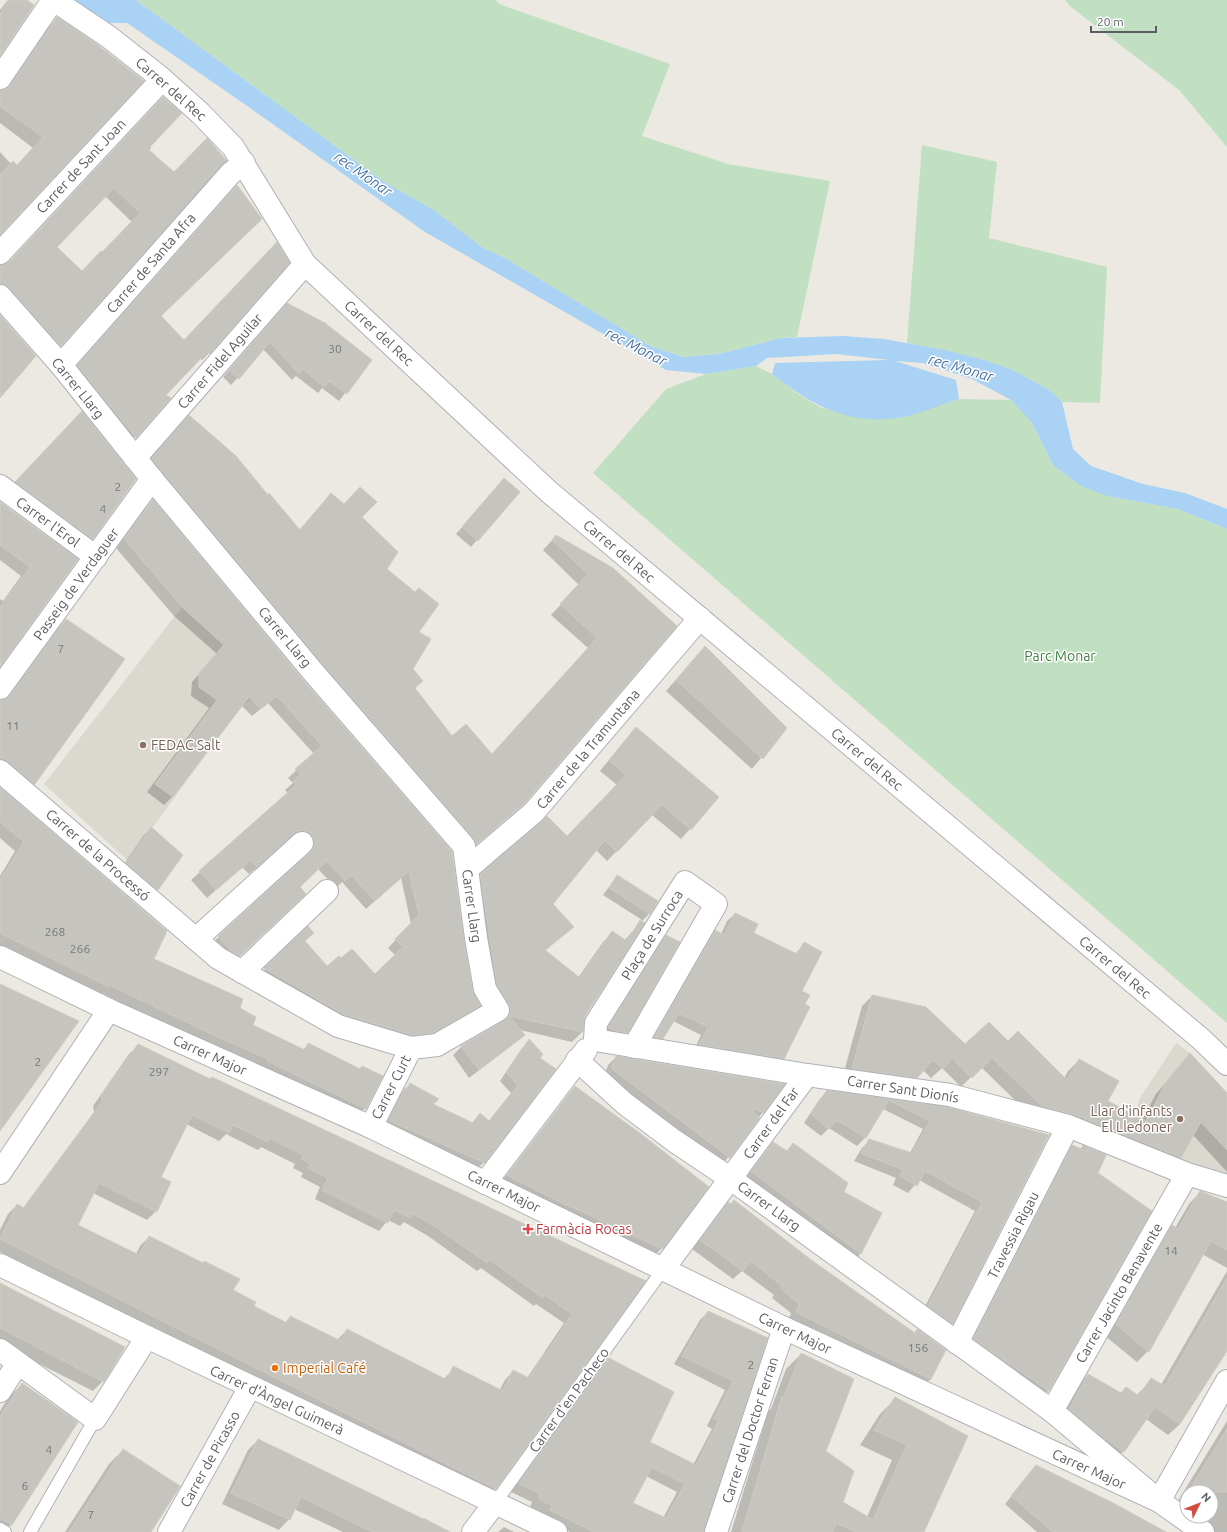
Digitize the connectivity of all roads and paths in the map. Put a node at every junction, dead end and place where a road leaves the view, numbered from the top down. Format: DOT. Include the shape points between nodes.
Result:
graph roads {
  1 [pos="53,0"];
  2 [pos="0,78"];
  3 [pos="161,78"];
  4 [pos="244,163"];
  5 [pos="0,253"];
  6 [pos="305,264"];
  7 [pos="0,296"];
  8 [pos="61,366"];
  9 [pos="135,458"];
  10 [pos="152,479"];
  11 [pos="0,486"];
  12 [pos="96,557"];
  13 [pos="700,618"];
  14 [pos="0,688"];
  15 [pos="0,771"];
  16 [pos="302,843"];
  17 [pos="467,869"];
  18 [pos="327,891"];
  19 [pos="196,939"];
  20 [pos="0,957"];
  21 [pos="242,972"];
  22 [pos="110,1010"];
  23 [pos="498,1010"];
  24 [pos="595,1040"];
  25 [pos="634,1047"];
  26 [pos="411,1048"];
  27 [pos="577,1060"];
  28 [pos="1227,1064"];
  29 [pos="807,1075"];
  30 [pos="1068,1126"];
  31 [pos="371,1127"];
  32 [pos="0,1173"];
  33 [pos="1187,1174"];
  34 [pos="731,1179"];
  35 [pos="485,1182"];
  36 [pos="1227,1186"];
  37 [pos="0,1265"];
  38 [pos="664,1268"];
  39 [pos="784,1328"];
  40 [pos="147,1337"];
  41 [pos="961,1345"];
  42 [pos="0,1350"];
  43 [pos="18,1363"];
  44 [pos="1227,1381"];
  45 [pos="250,1387"];
  46 [pos="0,1391"];
  47 [pos="1052,1411"];
  48 [pos="95,1418"];
  49 [pos="1158,1501"];
  50 [pos="495,1503"];
  51 [pos="0,1529"];
  52 [pos="5,1532"];
  53 [pos="30,1532"];
  54 [pos="169,1532"];
  55 [pos="473,1532"];
  56 [pos="556,1532"];
  57 [pos="716,1532"];
  58 [pos="1203,1532"];
  1 -- 2 [label="street"];
  1 -- 3 [label="street, Carrer del Rec" via="109,37"];
  3 -- 4 [label="street, Carrer del Rec" via="200,113 233,147"];
  3 -- 5 [label="street, Carrer de Sant Joan"];
  4 -- 6 [label="street, Carrer del Rec"];
  4 -- 8 [label="street, Carrer de Santa Afra" via="231,173"];
  6 -- 9 [label="street, Carrer Fidel Aguilar"];
  6 -- 13 [label="street, Carrer del Rec" via="548,491"];
  7 -- 8 [label="street, Carrer Llarg"];
  8 -- 9 [label="street, Carrer Llarg"];
  9 -- 10 [label="street, Carrer Llarg"];
  10 -- 12 [label="street, Passeig de Verdaguer"];
  10 -- 17 [label="street, Carrer Llarg" via="464,846"];
  11 -- 12 [label="street, Carrer l'Erol"];
  12 -- 14 [label="street, Passeig de Verdaguer"];
  13 -- 17 [label="street, Carrer de la Tramuntana" via="534,812"];
  13 -- 28 [label="street, Carrer del Rec" via="1195,1034"];
  15 -- 19 [label="street, Carrer de la Processó"];
  16 -- 19 [label="street"];
  17 -- 23 [label="street, Carrer Llarg" via="485,989"];
  18 -- 21 [label="street"];
  19 -- 21 [label="street, Carrer de la Processó" via="218,958"];
  20 -- 22 [label="street, Carrer Major"];
  21 -- 26 [label="street, Carrer de la Processó" via="338,1026"];
  22 -- 31 [label="street, Carrer Major"];
  22 -- 32 [label="street"];
  23 -- 26 [label="street, Carrer Curt" via="437,1045"];
  24 -- 25 [label="street, Carrer Sant Dionís"];
  24 -- 25 [label="street, Plaça de Surroca" via="596,1023 685,882 716,904"];
  24 -- 27 [label="street"];
  25 -- 29 [label="street, Carrer Sant Dionís"];
  26 -- 31 [label="street, Carrer Curt"];
  27 -- 34 [label="street, Carrer Llarg" via="624,1103 678,1144"];
  27 -- 35 [label="street"];
  29 -- 30 [label="street, Carrer Sant Dionís" via="950,1095"];
  29 -- 34 [label="street, Carrer del Far"];
  30 -- 33 [label="street, Carrer Sant Dionís"];
  30 -- 41 [label="street, Travessia Rigau"];
  31 -- 35 [label="street, Carrer Major"];
  33 -- 36 [label="street, Carrer Sant Dionís"];
  33 -- 47 [label="street, Carrer Jacinto Benavente"];
  34 -- 38 [label="street, Carrer del Far"];
  34 -- 41 [label="street, Carrer Llarg"];
  35 -- 38 [label="street, Carrer Major"];
  37 -- 40 [label="street, Carrer d'Àngel Guimerà"];
  38 -- 39 [label="street, Carrer Major"];
  38 -- 50 [label="lane, Carrer d'en Pacheco"];
  39 -- 49 [label="street, Carrer Major"];
  39 -- 57 [label="street, Carrer del Doctor Ferran"];
  40 -- 45 [label="street, Carrer d'Àngel Guimerà"];
  40 -- 48 [label="street"];
  41 -- 47 [label="street, Carrer Major"];
  42 -- 43 [label="street"];
  43 -- 46 [label="street"];
  43 -- 48 [label="street"];
  44 -- 49 [label="street"];
  45 -- 50 [label="street, Carrer d'Àngel Guimerà"];
  45 -- 54 [label="street, Carrer de Picasso"];
  47 -- 49 [label="street, Carrer Major"];
  48 -- 53 [label="lane"];
  49 -- 58 [label="street, Carrer Major"];
  50 -- 55 [label="street, Carrer d'en Pacheco"];
  50 -- 56 [label="street, Carrer d'Àngel Guimerà"];
  51 -- 52 [label="lane"];
}
